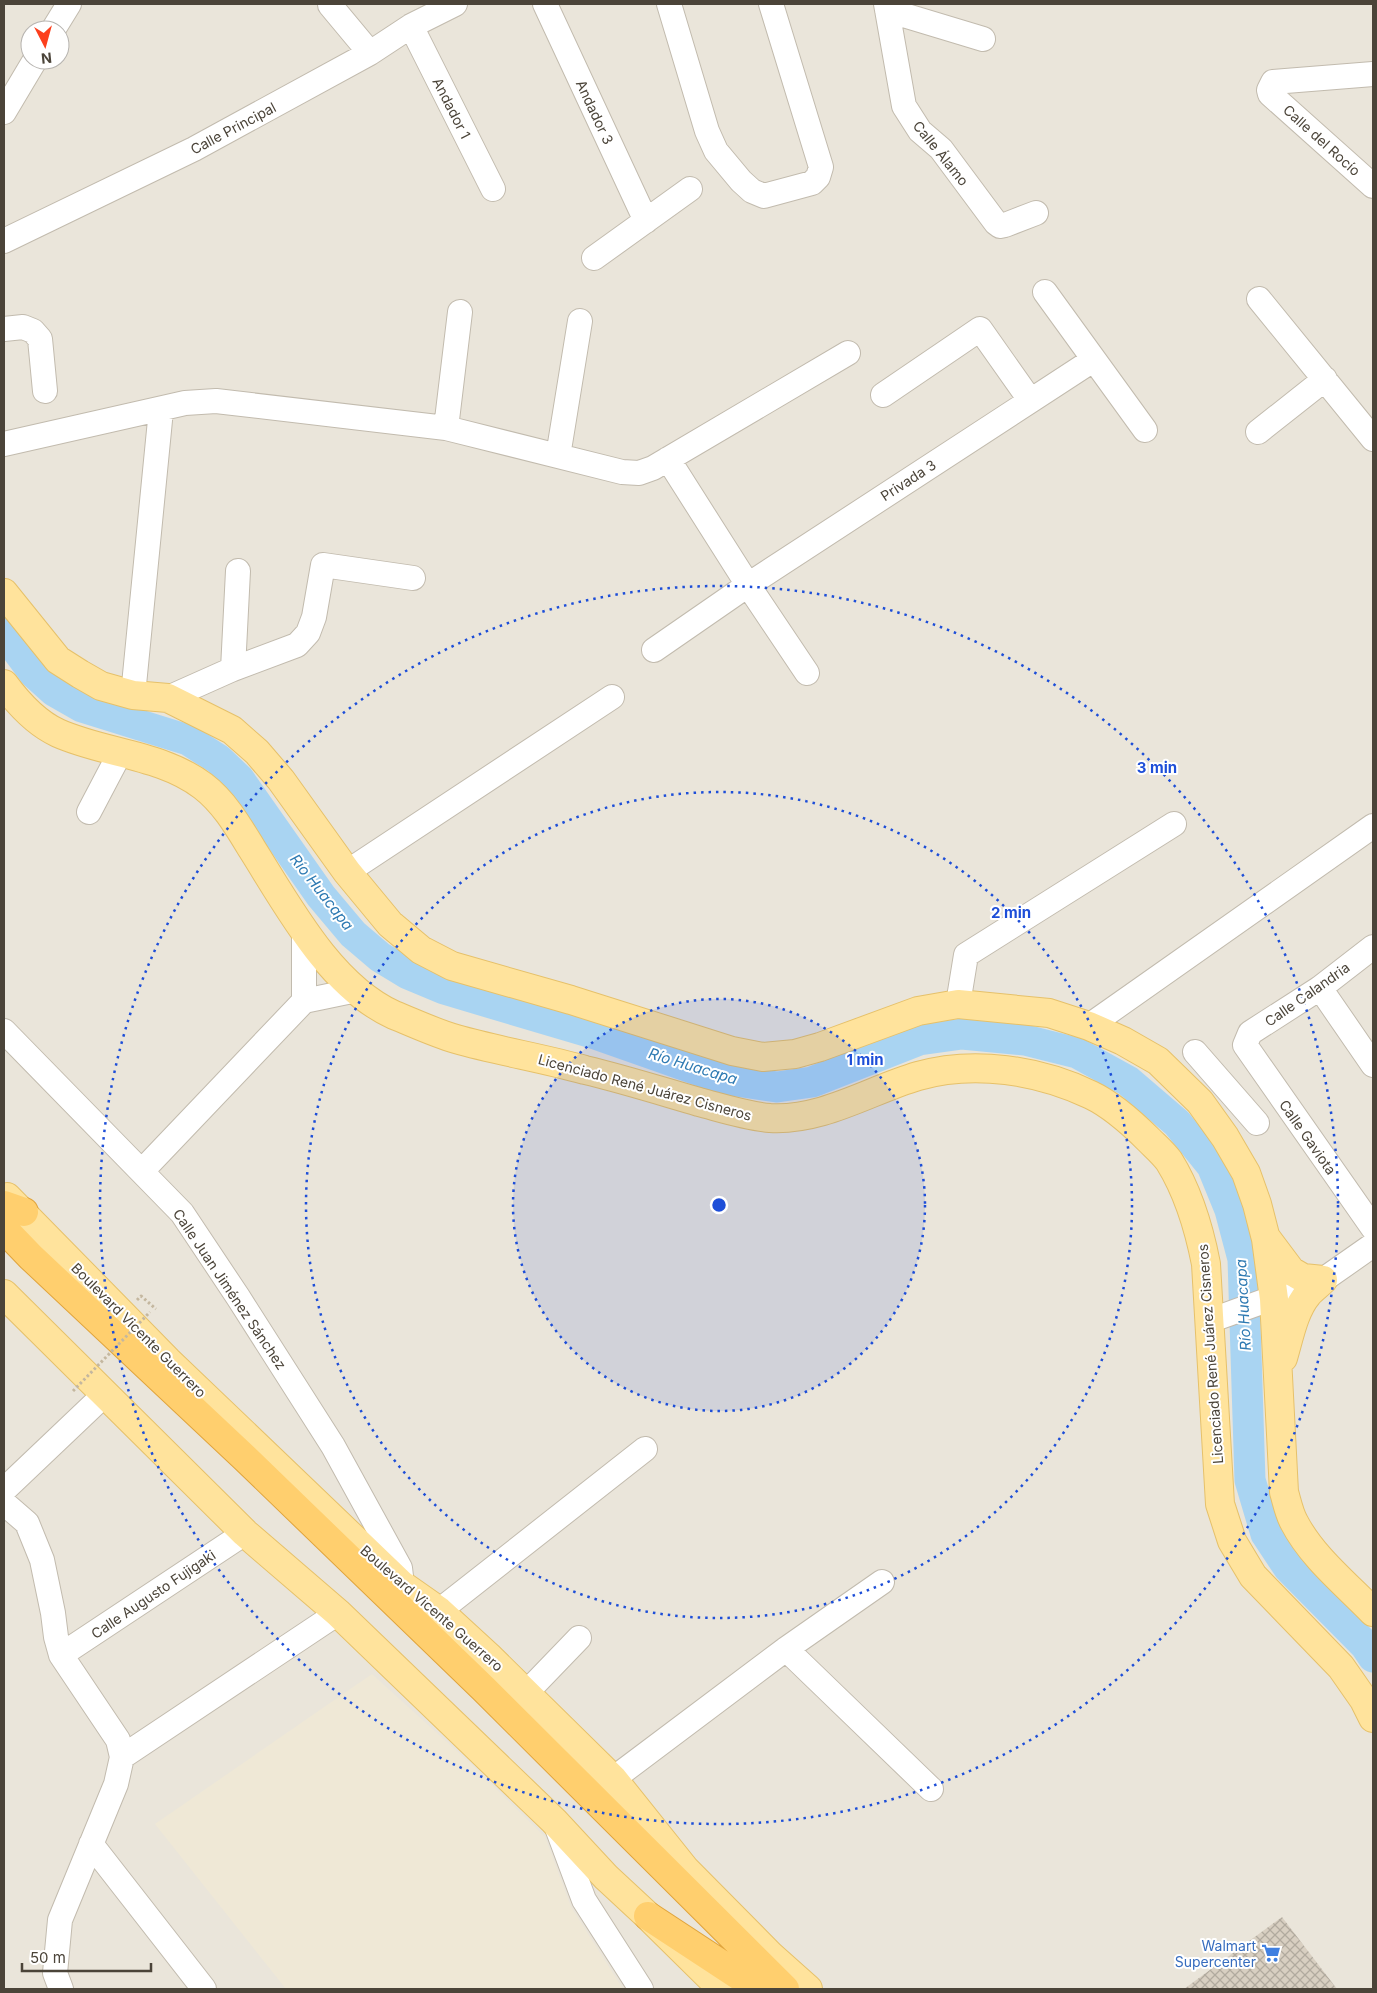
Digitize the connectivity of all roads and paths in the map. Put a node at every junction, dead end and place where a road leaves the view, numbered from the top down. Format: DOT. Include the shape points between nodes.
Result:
graph roads {
  1 [pos="69,4"];
  2 [pos="455,4"];
  3 [pos="545,4"];
  4 [pos="669,4"];
  5 [pos="771,4"];
  6 [pos="330,5"];
  7 [pos="887,7"];
  8 [pos="59,20"];
  9 [pos="411,26"];
  10 [pos="983,39"];
  11 [pos="370,53"];
  12 [pos="29,70"];
  13 [pos="1373,74"];
  14 [pos="4,112"];
  15 [pos="1373,186"];
  16 [pos="493,189"];
  17 [pos="690,189"];
  18 [pos="1036,213"];
  19 [pos="646,221"];
  20 [pos="4,241"];
  21 [pos="594,258"];
  22 [pos="1045,292"];
  23 [pos="1259,299"];
  24 [pos="460,312"];
  25 [pos="580,321"];
  26 [pos="4,329"];
  27 [pos="848,353"];
  28 [pos="1093,360"];
  29 [pos="1324,379"];
  30 [pos="45,391"];
  31 [pos="883,395"];
  32 [pos="1030,400"];
  33 [pos="162,410"];
  34 [pos="446,428"];
  35 [pos="1145,430"];
  36 [pos="1258,432"];
  37 [pos="1373,439"];
  38 [pos="4,444"];
  39 [pos="558,456"];
  40 [pos="668,459"];
  41 [pos="238,571"];
  42 [pos="414,578"];
  43 [pos="748,585"];
  44 [pos="4,593"];
  45 [pos="654,650"];
  46 [pos="233,669"];
  47 [pos="807,673"];
  48 [pos="4,684"];
  49 [pos="133,695"];
  50 [pos="612,697"];
  51 [pos="168,698"];
  52 [pos="120,753"];
  53 [pos="90,812"];
  54 [pos="1174,824"];
  55 [pos="1373,826"];
  56 [pos="348,872"];
  57 [pos="304,929"];
  58 [pos="1373,946"];
  59 [pos="1320,988"];
  60 [pos="356,990"];
  61 [pos="304,1002"];
  62 [pos="958,1004"];
  63 [pos="1089,1026"];
  64 [pos="4,1032"];
  65 [pos="1245,1045"];
  66 [pos="1194,1052"];
  67 [pos="1373,1065"];
  68 [pos="1222,1084"];
  69 [pos="1200,1102"];
  70 [pos="1256,1124"];
  71 [pos="142,1172"];
  72 [pos="4,1193"];
  73 [pos="10,1215"];
  74 [pos="1373,1228"];
  75 [pos="1266,1239"];
  76 [pos="1373,1245"];
  77 [pos="4,1252"];
  78 [pos="1323,1280"];
  79 [pos="4,1294"];
  80 [pos="1268,1300"];
  81 [pos="156,1309"];
  82 [pos="1213,1319"];
  83 [pos="1278,1374"];
  84 [pos="73,1391"];
  85 [pos="104,1395"];
  86 [pos="645,1449"];
  87 [pos="4,1490"];
  88 [pos="4,1504"];
  89 [pos="244,1533"];
  90 [pos="882,1582"];
  91 [pos="402,1585"];
  92 [pos="439,1610"];
  93 [pos="1373,1612"];
  94 [pos="338,1613"];
  95 [pos="579,1638"];
  96 [pos="786,1649"];
  97 [pos="61,1655"];
  98 [pos="526,1693"];
  99 [pos="1373,1718"];
  100 [pos="122,1757"];
  101 [pos="613,1779"];
  102 [pos="931,1789"];
  103 [pos="609,1814"];
  104 [pos="554,1821"];
  105 [pos="91,1844"];
  106 [pos="685,1869"];
  107 [pos="606,1877"];
  108 [pos="584,1900"];
  109 [pos="648,1916"];
  110 [pos="61,1989"];
  111 [pos="204,1989"];
  112 [pos="641,1989"];
  113 [pos="722,1989"];
  114 [pos="760,1989"];
  115 [pos="785,1989"];
  116 [pos="808,1989"];
  1 -- 8 [label="street"];
  2 -- 9 [label="street, Calle Principal"];
  3 -- 19 [label="street, Andador 3"];
  4 -- 5 [label="street" via="716,151 752,191 764,196 812,183 821,167"];
  6 -- 11 [label="street"];
  7 -- 10 [label="street"];
  7 -- 18 [label="street, Calle Álamo" via="904,106 920,131 941,149 1000,226"];
  9 -- 11 [label="street, Calle Principal"];
  9 -- 16 [label="street, Andador 1"];
  11 -- 20 [label="street, Calle Principal" via="194,149"];
  12 -- 14 [label="street"];
  13 -- 15 [label="street, Calle del Rocío" via="1273,82 1270,86 1270,94"];
  17 -- 19 [label="street"];
  19 -- 21 [label="street"];
  22 -- 28 [label="street"];
  23 -- 29 [label="street"];
  24 -- 34 [label="street"];
  25 -- 39 [label="street"];
  26 -- 30 [label="street" via="23,327 40,339"];
  27 -- 40 [label="street"];
  28 -- 32 [label="street, Privada 3"];
  28 -- 35 [label="street"];
  29 -- 36 [label="street"];
  29 -- 37 [label="street"];
  31 -- 32 [label="street" via="980,329"];
  32 -- 43 [label="street, Privada 3"];
  33 -- 34 [label="street" via="185,403 216,402"];
  33 -- 38 [label="street"];
  33 -- 49 [label="street"];
  34 -- 39 [label="street"];
  39 -- 40 [label="street" via="622,472 640,473"];
  40 -- 43 [label="street"];
  41 -- 46 [label="street"];
  42 -- 46 [label="street" via="323,565 308,633 297,645"];
  43 -- 45 [label="street, Privada 3"];
  43 -- 47 [label="street"];
  44 -- 49 [label="main road" via="58,660 101,686"];
  46 -- 51 [label="street"];
  48 -- 52 [label="main road, Licenciado René Juárez Cisneros" via="16,701 56,732"];
  49 -- 51 [label="main road"];
  50 -- 56 [label="street"];
  51 -- 56 [label="main road" via="232,730 257,752"];
  52 -- 53 [label="street"];
  52 -- 57 [label="main road, Licenciado René Juárez Cisneros" via="180,771 205,787 228,810"];
  54 -- 62 [label="street" via="966,955"];
  55 -- 63 [label="street"];
  56 -- 62 [label="main road" via="390,924 421,950 452,966 732,1051 763,1056 795,1054 918,1011"];
  57 -- 60 [label="main road, Licenciado René Juárez Cisneros" via="326,960"];
  57 -- 61 [label="street"];
  58 -- 59 [label="street, Calle Calandria"];
  59 -- 65 [label="street, Calle Calandria" via="1250,1033"];
  59 -- 67 [label="street"];
  60 -- 61 [label="street"];
  60 -- 82 [label="main road, Licenciado René Juárez Cisneros" via="389,1013 452,1038 584,1069 738,1113 772,1118 807,1115 840,1106 920,1075 964,1068 999,1069 1045,1078 1093,1096 1134,1125 1167,1158 1187,1194 1200,1234"];
  61 -- 71 [label="street"];
  62 -- 63 [label="main road" via="1049,1013"];
  63 -- 69 [label="main road" via="1158,1061"];
  64 -- 71 [label="street, Calle Juan Jiménez Sánchez"];
  65 -- 74 [label="street, Calle Gaviota"];
  66 -- 68 [label="street"];
  68 -- 69 [label="street"];
  68 -- 70 [label="street"];
  69 -- 75 [label="main road" via="1246,1173"];
  71 -- 91 [label="street, Calle Juan Jiménez Sánchez" via="182,1214 333,1446 400,1568"];
  72 -- 73 [label="main road, Boulevard Vicente Guerrero"];
  73 -- 91 [label="main road, Boulevard Vicente Guerrero"];
  73 -- 103 [label="highway, Boulevard Vicente Guerrero" via="31,1257 245,1458"];
  75 -- 78 [label="main road" via="1291,1271 1303,1278"];
  75 -- 80 [label="main road"];
  76 -- 78 [label="street"];
  77 -- 114 [label="highway" via="464,1690"];
  78 -- 80 [label="street"];
  78 -- 83 [label="main road" via="1302,1304"];
  79 -- 85 [label="main road"];
  80 -- 82 [label="street"];
  80 -- 83 [label="main road"];
  81 -- 84 [label="path, bridge" via="141,1296 136,1299 150,1312"];
  82 -- 99 [label="main road, Licenciado René Juárez Cisneros" via="1220,1504 1232,1541 1253,1576 1341,1667"];
  83 -- 93 [label="main road" via="1284,1492 1293,1520 1304,1539"];
  85 -- 87 [label="street"];
  85 -- 89 [label="main road"];
  86 -- 92 [label="street"];
  88 -- 97 [label="street" via="27,1523 42,1560"];
  89 -- 94 [label="main road"];
  89 -- 97 [label="street, Calle Augusto Fujigaki"];
  90 -- 96 [label="street"];
  91 -- 92 [label="main road, Boulevard Vicente Guerrero"];
  92 -- 98 [label="main road, Boulevard Vicente Guerrero"];
  94 -- 100 [label="street"];
  94 -- 104 [label="main road"];
  95 -- 98 [label="street"];
  96 -- 101 [label="street"];
  96 -- 102 [label="street"];
  97 -- 100 [label="street" via="118,1740"];
  98 -- 101 [label="main road, Boulevard Vicente Guerrero"];
  100 -- 105 [label="street" via="116,1784"];
  101 -- 106 [label="main road, Boulevard Vicente Guerrero"];
  103 -- 106 [label="highway"];
  103 -- 115 [label="highway, Boulevard Vicente Guerrero"];
  104 -- 107 [label="main road"];
  104 -- 108 [label="street"];
  105 -- 110 [label="street" via="60,1920 55,1974"];
  105 -- 111 [label="street"];
  106 -- 116 [label="main road, Boulevard Vicente Guerrero" via="770,1956"];
  107 -- 108 [label="street" via="588,1888"];
  107 -- 109 [label="main road"];
  108 -- 112 [label="street"];
  109 -- 113 [label="main road"];
  109 -- 114 [label="highway"];
}
